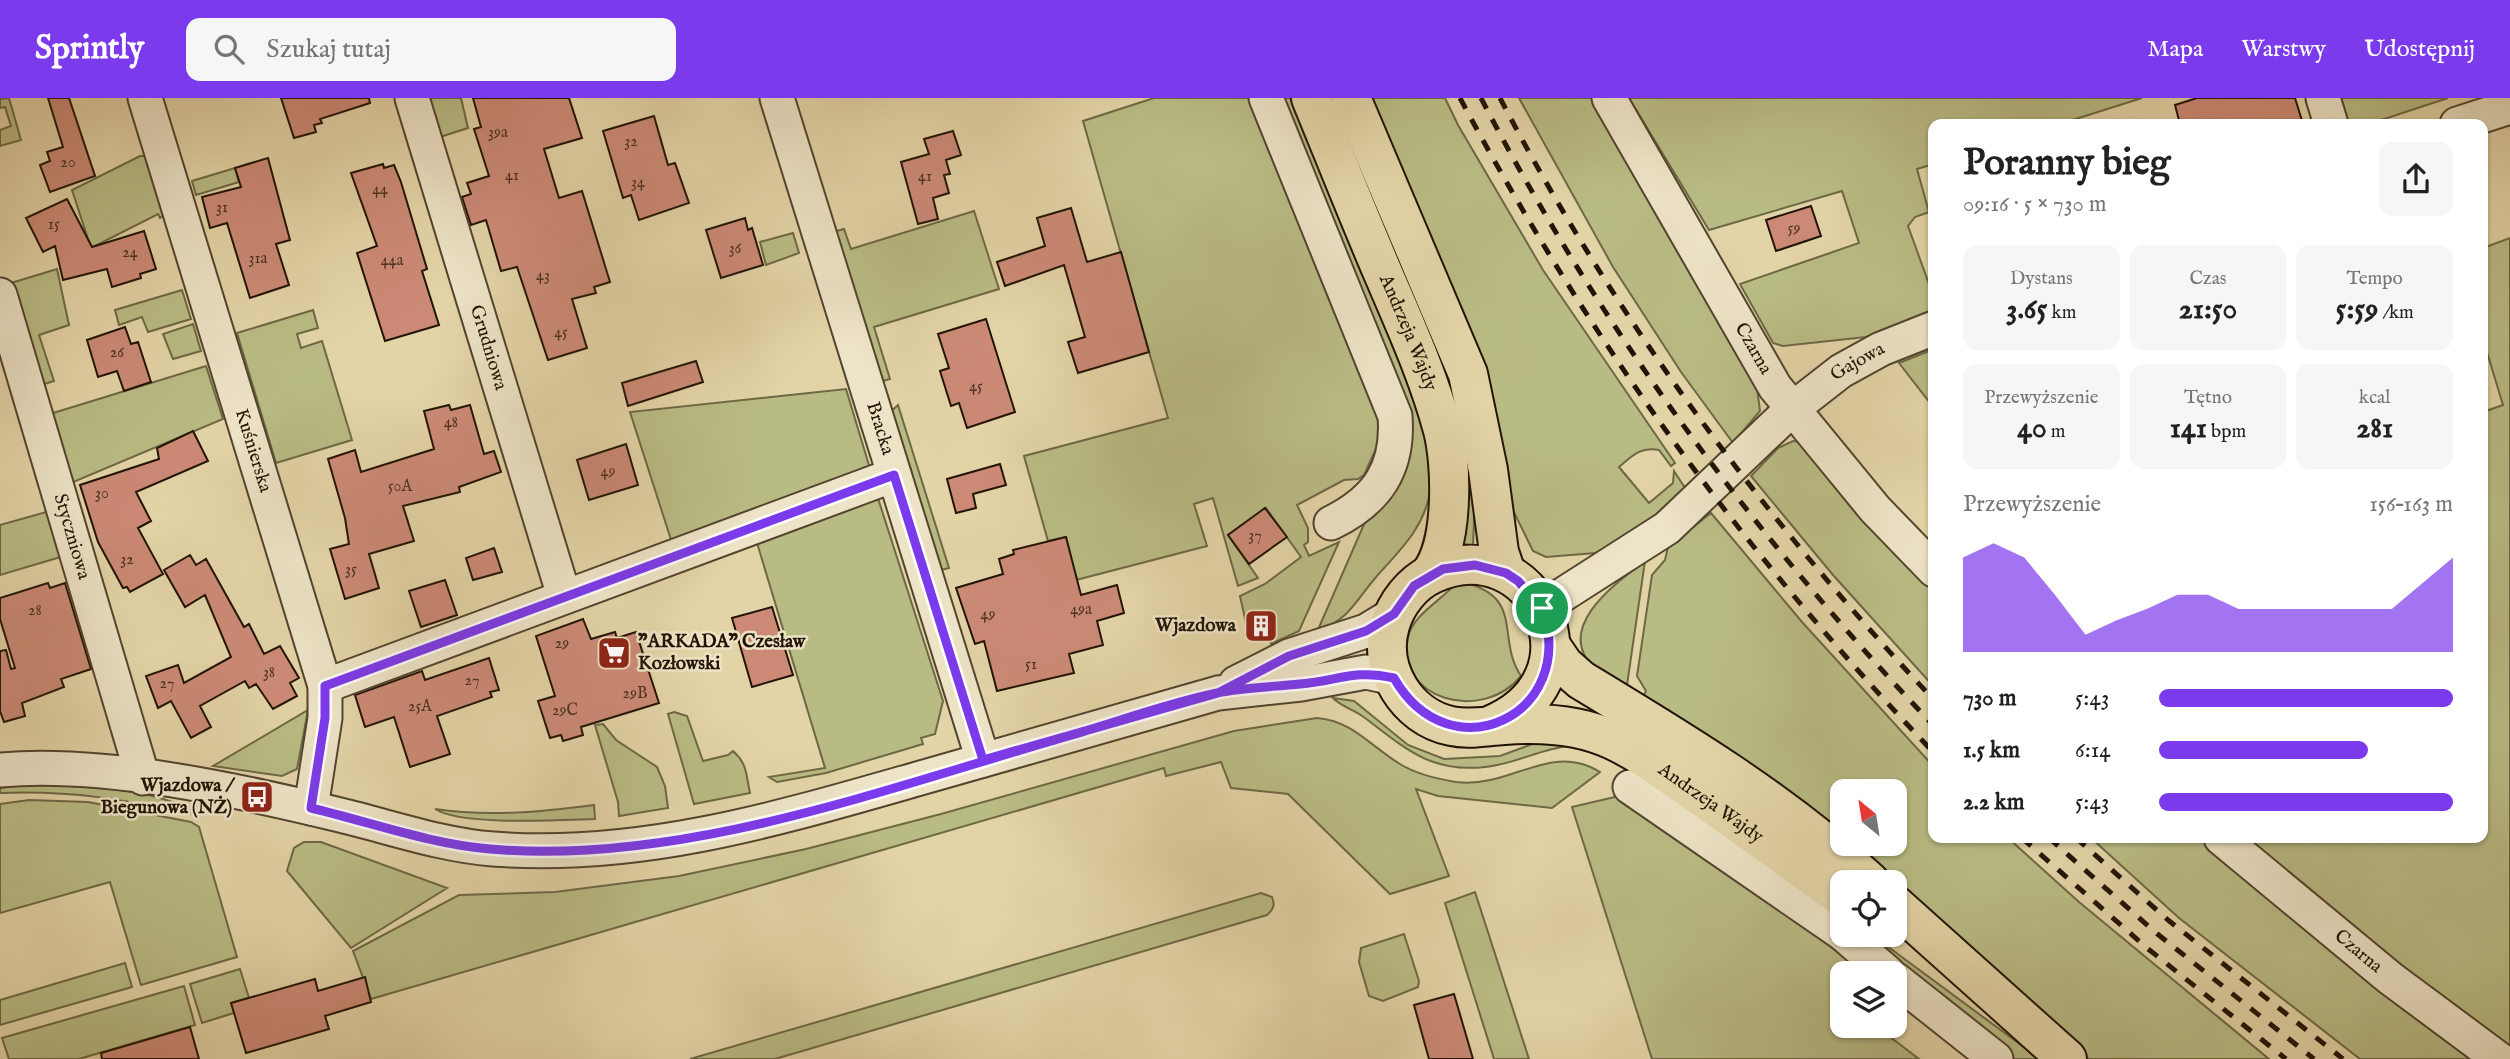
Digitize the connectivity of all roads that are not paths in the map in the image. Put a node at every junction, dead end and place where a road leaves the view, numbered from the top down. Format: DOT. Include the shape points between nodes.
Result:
graph roads {
  1 [pos="145,98"];
  2 [pos="412,98"];
  3 [pos="777,98"];
  4 [pos="1266,98"];
  5 [pos="1311,98"];
  6 [pos="1351,98"];
  7 [pos="1609,98"];
  8 [pos="2323,98"];
  9 [pos="2510,107"];
  10 [pos="2329,119"];
  11 [pos="2473,119"];
  12 [pos="0,295"];
  13 [pos="1928,331"];
  14 [pos="1791,410"];
  15 [pos="894,475"];
  16 [pos="1331,523"];
  17 [pos="1928,564"];
  18 [pos="1506,573"];
  19 [pos="1429,575"];
  20 [pos="564,596"];
  21 [pos="1542,608"];
  22 [pos="1394,614"];
  23 [pos="1551,646"];
  24 [pos="1394,678"];
  25 [pos="325,686"];
  26 [pos="1218,693"];
  27 [pos="1489,726"];
  28 [pos="983,760"];
  29 [pos="0,769"];
  30 [pos="143,778"];
  31 [pos="1630,787"];
  32 [pos="311,808"];
  33 [pos="2227,843"];
  34 [pos="1856,870"];
  35 [pos="1830,889"];
  36 [pos="1907,916"];
  37 [pos="1830,925"];
  38 [pos="1907,945"];
  39 [pos="1858,947"];
  40 [pos="1874,961"];
  41 [pos="1907,989"];
  42 [pos="1996,1059"];
  43 [pos="2067,1059"];
  44 [pos="2499,1059"];
  1 -- 25 [label="street, Kuśnierska"];
  2 -- 20 [label="street, Grudniowa"];
  3 -- 15 [label="street, Bracka"];
  4 -- 16 [label="street" via="1395,416 1393,457 1382,481 1364,505"];
  5 -- 19 [label="main road, Andrzeja Wajdy" via="1419,358 1443,431 1448,509"];
  6 -- 18 [label="main road, Andrzeja Wajdy" via="1468,374"];
  7 -- 14 [label="street, Czarna" via="1762,368"];
  8 -- 10 [label="street"];
  9 -- 11 [label="street"];
  12 -- 30 [label="street, Styczniowa"];
  13 -- 14 [label="street, Gajowa" via="1863,358"];
  14 -- 17 [label="street, Czarna"];
  14 -- 21 [label="street" via="1660,534"];
  15 -- 20 [label="street"];
  15 -- 28 [label="street, Bracka"];
  18 -- 19 [label="main road, Andrzeja Wajdy" via="1459,565"];
  18 -- 21 [label="main road, Andrzeja Wajdy"];
  19 -- 22 [label="main road, Andrzeja Wajdy" via="1408,592"];
  20 -- 25 [label="street"];
  21 -- 23 [label="main road, Andrzeja Wajdy"];
  22 -- 24 [label="main road, Andrzeja Wajdy" via="1387,640"];
  22 -- 26 [label="street" via="1366,631 1289,656"];
  23 -- 27 [label="main road, Andrzeja Wajdy" via="1546,676 1536,693 1524,708"];
  23 -- 34 [label="main road, Andrzeja Wajdy" via="1581,680 1707,756"];
  24 -- 26 [label="street" via="1366,672"];
  24 -- 27 [label="main road, Andrzeja Wajdy" via="1416,709 1432,719 1451,726"];
  25 -- 32 [label="street, Kuśnierska" via="325,718"];
  26 -- 28 [label="street"];
  27 -- 35 [label="main road, Andrzeja Wajdy" via="1578,727 1614,740"];
  28 -- 32 [label="street" via="727,831 617,848 489,849"];
  29 -- 30 [label="street" via="42,766"];
  30 -- 32 [label="street"];
  31 -- 37 [label="street"];
  33 -- 44 [label="street, Czarna" via="2390,978"];
  36 -- 43 [label="main road"];
  38 -- 43 [label="main road"];
  39 -- 40 [label="street"];
  41 -- 42 [label="street"];
}
